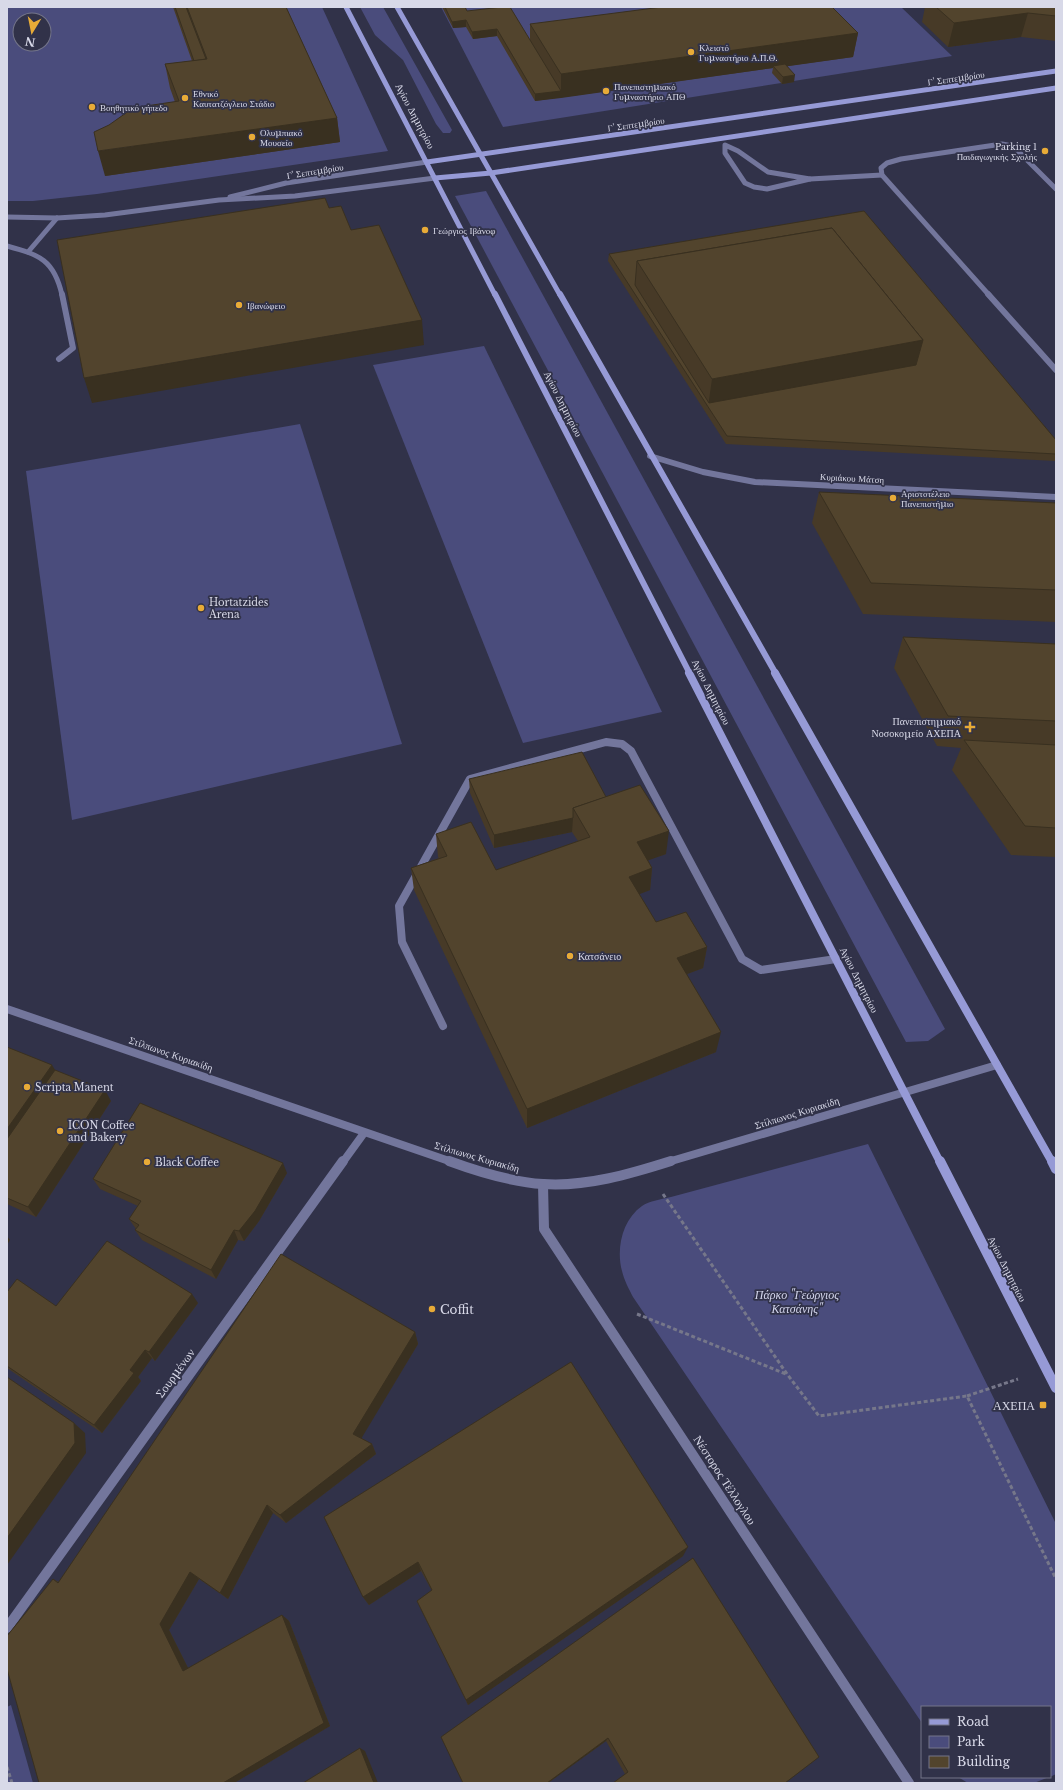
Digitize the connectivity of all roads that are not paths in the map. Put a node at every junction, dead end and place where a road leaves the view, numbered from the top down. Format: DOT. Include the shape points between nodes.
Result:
graph roads {
  1 [pos="346,7"];
  2 [pos="397,7"];
  3 [pos="1056,71"];
  4 [pos="1056,88"];
  5 [pos="721,139"];
  6 [pos="725,145"];
  7 [pos="481,154"];
  8 [pos="427,162"];
  9 [pos="491,173"];
  10 [pos="882,175"];
  11 [pos="435,178"];
  12 [pos="810,179"];
  13 [pos="1056,190"];
  14 [pos="220,200"];
  15 [pos="7,217"];
  16 [pos="57,218"];
  17 [pos="7,246"];
  18 [pos="28,252"];
  19 [pos="59,359"];
  20 [pos="1056,370"];
  21 [pos="650,456"];
  22 [pos="1056,497"];
  23 [pos="836,959"];
  24 [pos="7,1010"];
  25 [pos="443,1026"];
  26 [pos="997,1066"];
  27 [pos="904,1093"];
  28 [pos="364,1133"];
  29 [pos="1056,1169"];
  30 [pos="543,1184"];
  31 [pos="1056,1388"];
  32 [pos="7,1628"];
  33 [pos="909,1783"];
  1 -- 8 [label="main road, Αγίου Δημητρίου"];
  2 -- 7 [label="main road"];
  3 -- 7 [label="main road, Γ' Σεπτεμβρίου"];
  4 -- 5 [label="main road, Γ' Σεπτεμβρίου"];
  5 -- 6 [label="street"];
  5 -- 9 [label="main road, Γ' Σεπτεμβρίου"];
  6 -- 12 [label="street" via="768,172"];
  6 -- 12 [label="street" via="725,153 745,183 754,187 775,188"];
  7 -- 8 [label="main road, Γ' Σεπτεμβρίου"];
  7 -- 9 [label="main road"];
  8 -- 11 [label="main road, Αγίου Δημητρίου"];
  8 -- 14 [label="street, Γ' Σεπτεμβρίου" via="286,183"];
  9 -- 11 [label="main road, Γ' Σεπτεμβρίου"];
  9 -- 21 [label="main road"];
  10 -- 12 [label="street"];
  10 -- 13 [label="street" via="881,168 886,163 901,159 1002,144 1012,146"];
  10 -- 20 [label="street"];
  11 -- 14 [label="street, Γ' Σεπτεμβρίου" via="296,196"];
  11 -- 23 [label="main road, Αγίου Δημητρίου"];
  14 -- 16 [label="street, Γ' Σεπτεμβρίου" via="105,215"];
  15 -- 16 [label="street, Γ' Σεπτεμβρίου"];
  16 -- 18 [label="street"];
  17 -- 18 [label="street"];
  18 -- 19 [label="street" via="46,262 56,273 73,348"];
  21 -- 22 [label="street, Κυριάκου Μάτση" via="703,472 755,482"];
  21 -- 26 [label="main road"];
  23 -- 25 [label="street" via="761,970 742,959 631,752 622,744 606,742 470,779 399,906 402,942"];
  23 -- 27 [label="main road, Αγίου Δημητρίου"];
  24 -- 28 [label="street, Στίλπωνος Κυριακίδη"];
  26 -- 27 [label="street, Στίλπωνος Κυριακίδη"];
  26 -- 29 [label="main road"];
  27 -- 30 [label="street, Στίλπωνος Κυριακίδη" via="646,1169 585,1182"];
  27 -- 31 [label="main road, Αγίου Δημητρίου"];
  28 -- 30 [label="street, Στίλπωνος Κυριακίδη" via="504,1178"];
  28 -- 32 [label="street, Σουρμένων"];
  30 -- 33 [label="street, Νέστορος Τέλλογλου" via="544,1229"];
}
